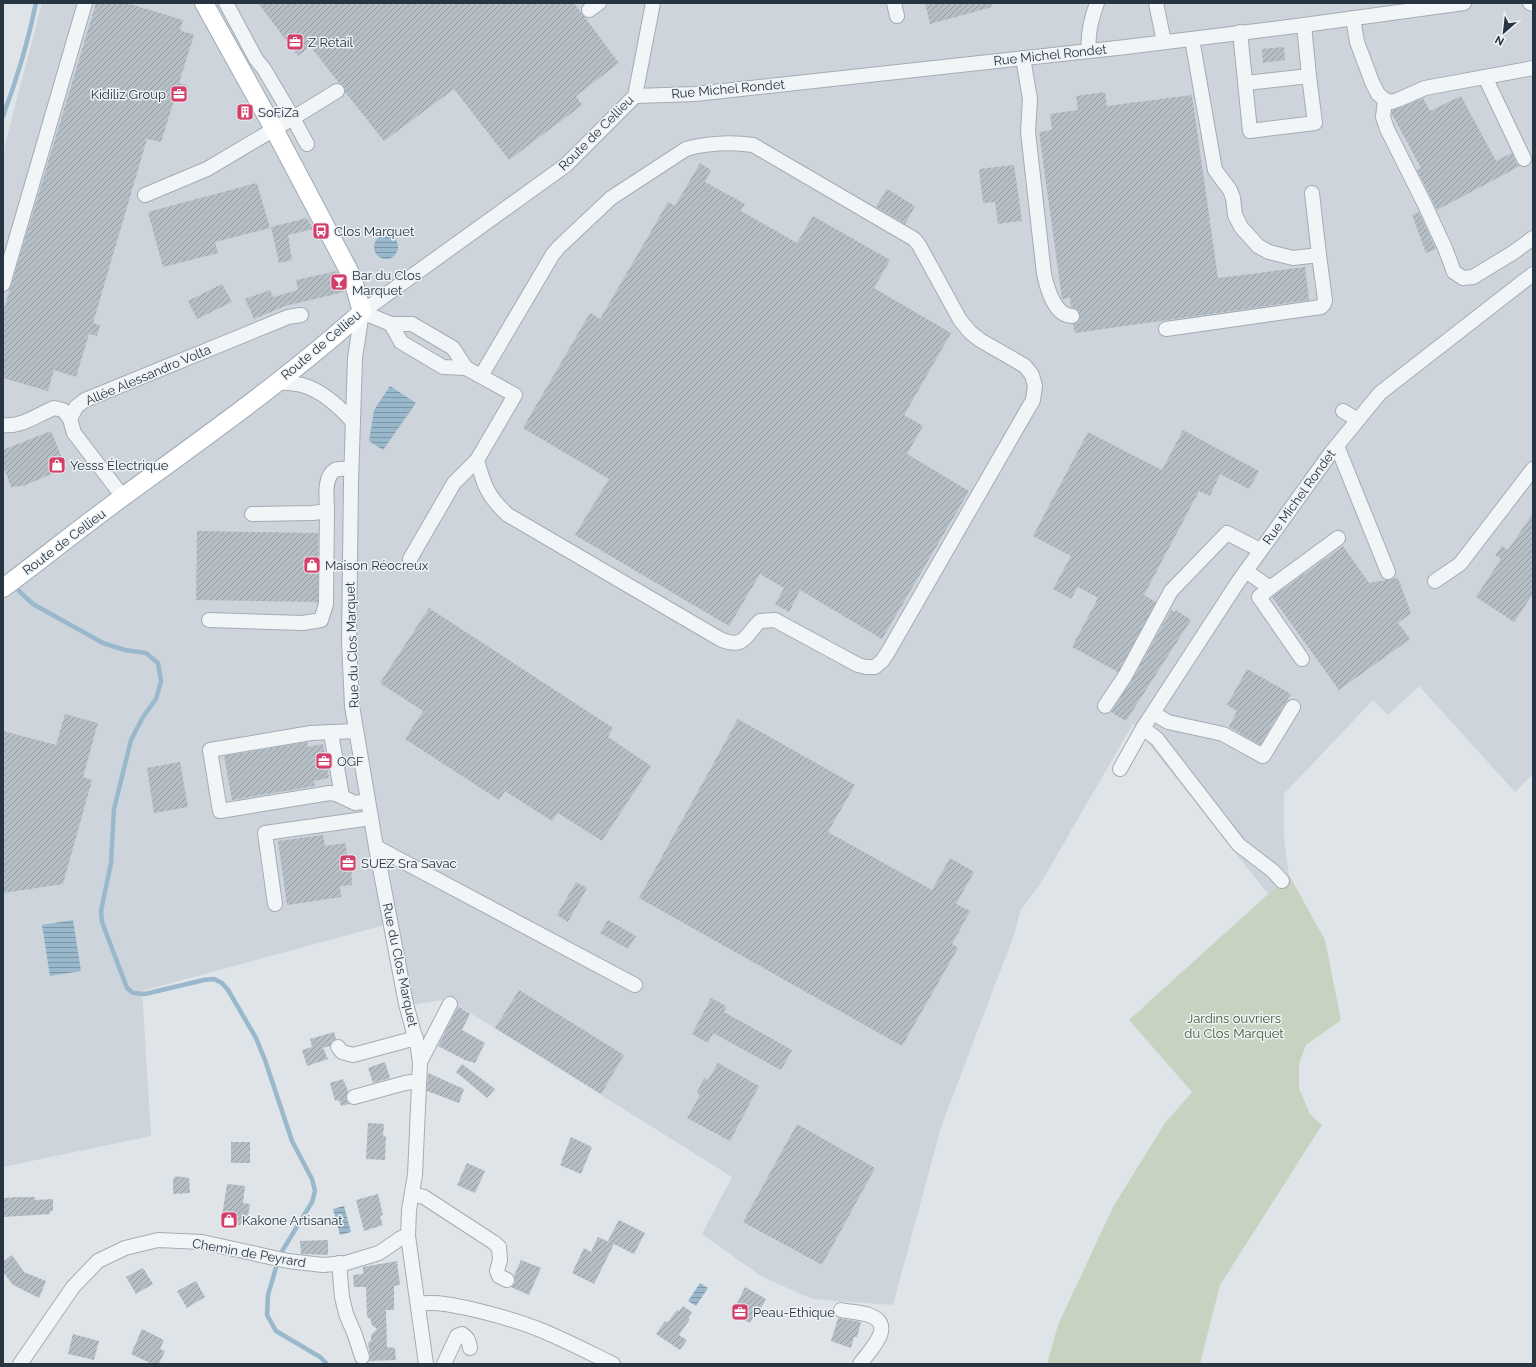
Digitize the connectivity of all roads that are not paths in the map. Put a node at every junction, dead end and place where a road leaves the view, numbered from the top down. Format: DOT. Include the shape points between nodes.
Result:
graph roads {
  1 [pos="86,3"];
  2 [pos="204,3"];
  3 [pos="226,3"];
  4 [pos="653,3"];
  5 [pos="1097,3"];
  6 [pos="1156,3"];
  7 [pos="1464,3"];
  8 [pos="1438,5"];
  9 [pos="1353,18"];
  10 [pos="1304,25"];
  11 [pos="1240,32"];
  12 [pos="1192,39"];
  13 [pos="1164,42"];
  14 [pos="1089,51"];
  15 [pos="1023,58"];
  16 [pos="1533,68"];
  17 [pos="1309,76"];
  18 [pos="1485,77"];
  19 [pos="1246,84"];
  20 [pos="337,91"];
  21 [pos="635,96"];
  22 [pos="1385,100"];
  23 [pos="293,118"];
  24 [pos="274,129"];
  25 [pos="307,144"];
  26 [pos="1524,159"];
  27 [pos="1312,193"];
  28 [pos="145,195"];
  29 [pos="1533,238"];
  30 [pos="1320,255"];
  31 [pos="1533,274"];
  32 [pos="3,284"];
  33 [pos="362,312"];
  34 [pos="300,315"];
  35 [pos="1072,316"];
  36 [pos="391,324"];
  37 [pos="1166,329"];
  38 [pos="466,368"];
  39 [pos="481,376"];
  40 [pos="277,382"];
  41 [pos="1343,411"];
  42 [pos="70,419"];
  43 [pos="1358,420"];
  44 [pos="353,422"];
  45 [pos="3,425"];
  46 [pos="1337,446"];
  47 [pos="476,460"];
  48 [pos="351,469"];
  49 [pos="1533,469"];
  50 [pos="123,497"];
  51 [pos="327,511"];
  52 [pos="252,514"];
  53 [pos="1338,538"];
  54 [pos="1260,550"];
  55 [pos="410,559"];
  56 [pos="1246,571"];
  57 [pos="1388,572"];
  58 [pos="1435,581"];
  59 [pos="3,588"];
  60 [pos="1270,588"];
  61 [pos="209,620"];
  62 [pos="1302,659"];
  63 [pos="1105,706"];
  64 [pos="1293,707"];
  65 [pos="1153,713"];
  66 [pos="1143,728"];
  67 [pos="356,731"];
  68 [pos="331,733"];
  69 [pos="1120,769"];
  70 [pos="342,796"];
  71 [pos="368,801"];
  72 [pos="371,818"];
  73 [pos="376,848"];
  74 [pos="1282,881"];
  75 [pos="275,904"];
  76 [pos="636,984"];
  77 [pos="450,1004"];
  78 [pos="416,1038"];
  79 [pos="338,1047"];
  80 [pos="420,1063"];
  81 [pos="420,1081"];
  82 [pos="354,1097"];
  83 [pos="412,1194"];
  84 [pos="408,1236"];
  85 [pos="339,1263"];
  86 [pos="507,1280"];
  87 [pos="418,1304"];
  88 [pos="841,1310"];
  89 [pos="470,1348"];
  90 [pos="362,1357"];
  91 [pos="22,1364"];
  92 [pos="426,1364"];
  93 [pos="444,1364"];
  94 [pos="613,1364"];
  95 [pos="860,1364"];
  1 -- 32 [label="street"];
  2 -- 24 [label="main road"];
  3 -- 23 [label="street" via="256,59"];
  4 -- 21 [label="street, Route de Cellieu"];
  5 -- 14 [label="street" via="1090,22"];
  6 -- 13 [label="street"];
  7 -- 8 [label="street, Rue Michel Rondet"];
  8 -- 9 [label="street, Rue Michel Rondet"];
  9 -- 10 [label="street, Rue Michel Rondet"];
  9 -- 22 [label="street" via="1357,42 1372,82 1378,94"];
  10 -- 11 [label="street, Rue Michel Rondet"];
  10 -- 17 [label="street"];
  11 -- 12 [label="street, Rue Michel Rondet"];
  11 -- 19 [label="street"];
  12 -- 13 [label="street, Rue Michel Rondet"];
  12 -- 30 [label="street" via="1214,170 1230,190 1235,215 1241,226 1258,246 1269,252 1293,258"];
  13 -- 14 [label="street, Rue Michel Rondet"];
  14 -- 15 [label="street, Rue Michel Rondet"];
  15 -- 21 [label="street, Rue Michel Rondet" via="695,94"];
  15 -- 35 [label="street" via="1030,99 1028,132 1044,274 1052,300 1060,311"];
  16 -- 18 [label="street"];
  17 -- 19 [label="street"];
  17 -- 19 [label="street" via="1315,123 1250,131"];
  18 -- 22 [label="street" via="1425,88 1392,102"];
  18 -- 26 [label="street"];
  20 -- 23 [label="street"];
  21 -- 33 [label="street, Route de Cellieu" via="566,165"];
  22 -- 29 [label="street" via="1383,117 1387,129 1445,248 1454,272 1464,278 1473,277"];
  23 -- 24 [label="street"];
  23 -- 25 [label="street"];
  24 -- 28 [label="street" via="207,169"];
  24 -- 33 [label="main road" via="349,271"];
  27 -- 30 [label="street"];
  30 -- 37 [label="street" via="1325,300 1321,306"];
  31 -- 43 [label="street, Rue Michel Rondet" via="1380,393"];
  33 -- 36 [label="street"];
  33 -- 40 [label="main road, Route de Cellieu"];
  33 -- 44 [label="street, Rue du Clos Marquet" via="355,358"];
  34 -- 42 [label="street, Allée Alessandro Volta" via="288,317 85,400 76,407"];
  36 -- 38 [label="street" via="402,342 436,362 443,366"];
  36 -- 38 [label="street" via="412,324 453,348"];
  38 -- 39 [label="street"];
  39 -- 47 [label="street" via="515,395"];
  39 -- 47 [label="street" via="553,254 611,198 686,150 698,146 743,143 753,145 914,239 960,320 980,340 1025,366 1032,375 1035,386 1033,400 888,652 875,667 858,665 775,620 760,621 745,640 738,643 720,639 508,515 488,494"];
  40 -- 44 [label="street" via="301,385 321,392 341,408"];
  40 -- 50 [label="main road, Route de Cellieu"];
  41 -- 43 [label="street"];
  42 -- 45 [label="street" via="63,410 54,408 27,422 12,426"];
  42 -- 50 [label="street" via="74,433"];
  43 -- 46 [label="street, Rue Michel Rondet"];
  44 -- 48 [label="street, Rue du Clos Marquet"];
  46 -- 54 [label="street, Rue Michel Rondet"];
  46 -- 57 [label="street"];
  47 -- 55 [label="street" via="454,483"];
  48 -- 51 [label="street" via="335,470 331,474 327,484"];
  48 -- 67 [label="street, Rue du Clos Marquet" via="349,642 352,706"];
  49 -- 58 [label="street" via="1460,564"];
  50 -- 59 [label="main road, Route de Cellieu"];
  51 -- 52 [label="street"];
  51 -- 61 [label="street" via="326,604 321,620 303,624"];
  53 -- 60 [label="street"];
  54 -- 56 [label="street, Rue Michel Rondet"];
  54 -- 63 [label="street" via="1228,533 1171,591 1125,676"];
  56 -- 60 [label="street"];
  56 -- 65 [label="street, Rue Michel Rondet"];
  60 -- 62 [label="street" via="1259,597"];
  64 -- 65 [label="street" via="1262,756 1223,734 1168,722"];
  65 -- 66 [label="street, Rue Michel Rondet"];
  66 -- 69 [label="street, Rue Michel Rondet"];
  66 -- 74 [label="street" via="1157,739 1239,845"];
  67 -- 68 [label="street"];
  67 -- 71 [label="street, Rue du Clos Marquet"];
  68 -- 70 [label="street"];
  68 -- 70 [label="street" via="311,733 210,750 220,811 330,793"];
  70 -- 71 [label="street" via="356,803"];
  71 -- 72 [label="street, Rue du Clos Marquet"];
  72 -- 73 [label="street, Rue du Clos Marquet"];
  72 -- 75 [label="street" via="265,833"];
  73 -- 76 [label="street"];
  73 -- 78 [label="street, Rue du Clos Marquet" via="406,1004"];
  77 -- 80 [label="street"];
  78 -- 79 [label="street" via="353,1055 342,1052"];
  78 -- 80 [label="street, Rue du Clos Marquet"];
  80 -- 81 [label="street, Rue du Clos Marquet"];
  81 -- 82 [label="street"];
  81 -- 83 [label="street, Rue du Clos Marquet"];
  83 -- 84 [label="street, Rue du Clos Marquet"];
  83 -- 86 [label="street" via="424,1197 499,1247 500,1260 497,1272"];
  84 -- 85 [label="street, Chemin de Peyrard" via="401,1238 384,1251"];
  84 -- 87 [label="street, Rue du Clos Marquet"];
  85 -- 90 [label="street" via="346,1314"];
  85 -- 91 [label="street, Chemin de Peyrard" via="323,1265 288,1261 202,1242 158,1240 125,1248 98,1261 73,1287"];
  87 -- 92 [label="street, Rue du Clos Marquet"];
  87 -- 94 [label="street" via="442,1303 514,1321 544,1331"];
  88 -- 95 [label="street" via="869,1315 878,1320 882,1327 881,1334"];
  89 -- 93 [label="street" via="466,1337 462,1334 457,1336"];
}
